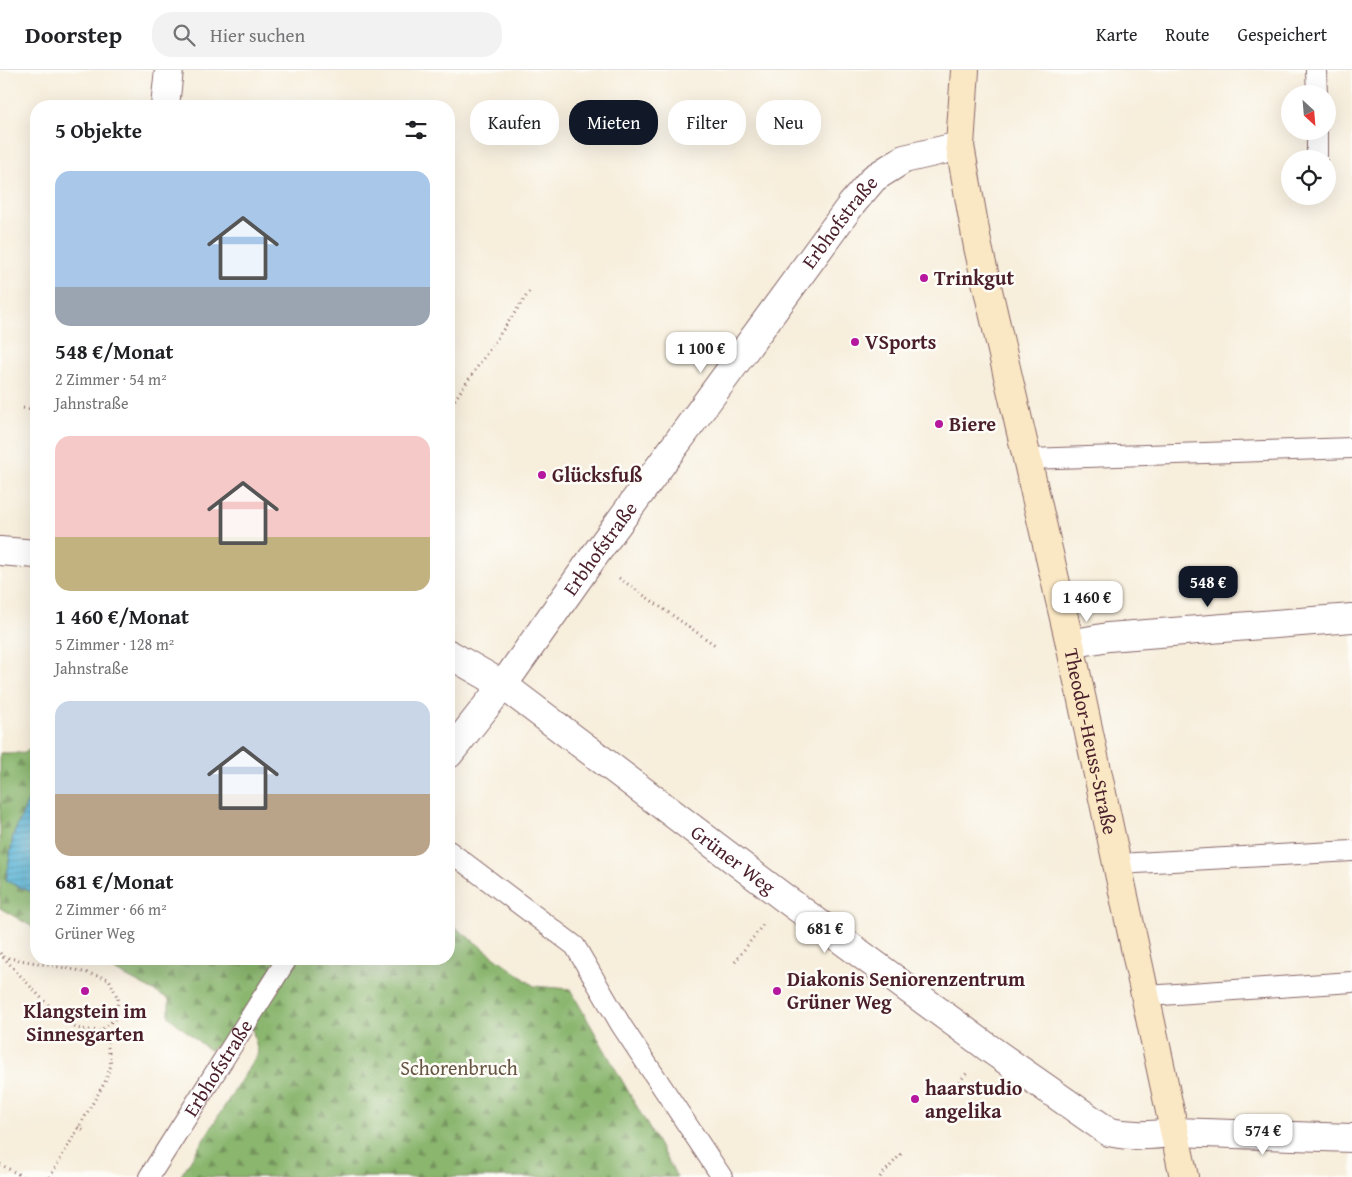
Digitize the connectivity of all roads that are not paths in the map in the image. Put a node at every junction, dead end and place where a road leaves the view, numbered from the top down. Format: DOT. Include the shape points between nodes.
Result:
graph roads {
  1 [pos="169,70"];
  2 [pos="965,70"];
  3 [pos="1316,70"];
  4 [pos="1317,85"];
  5 [pos="166,100"];
  6 [pos="960,146"];
  7 [pos="1352,448"];
  8 [pos="1028,459"];
  9 [pos="0,551"];
  10 [pos="30,554"];
  11 [pos="1352,618"];
  12 [pos="1070,644"];
  13 [pos="455,657"];
  14 [pos="503,685"];
  15 [pos="455,746"];
  16 [pos="1352,851"];
  17 [pos="455,856"];
  18 [pos="1118,864"];
  19 [pos="283,965"];
  20 [pos="1352,982"];
  21 [pos="1146,996"];
  22 [pos="1176,1132"];
  23 [pos="1352,1138"];
  24 [pos="149,1177"];
  25 [pos="722,1177"];
  26 [pos="1184,1177"];
  1 -- 5 [label="street"];
  2 -- 6 [label="main road, Theodor-Heuss-Straße"];
  3 -- 4 [label="lane"];
  6 -- 8 [label="main road, Theodor-Heuss-Straße" via="978,247"];
  6 -- 14 [label="street, Erbhofstraße" via="904,159 874,178 851,205"];
  7 -- 8 [label="lane"];
  8 -- 12 [label="main road, Theodor-Heuss-Straße"];
  9 -- 10 [label="street"];
  11 -- 12 [label="street" via="1108,637"];
  12 -- 18 [label="main road, Theodor-Heuss-Straße"];
  13 -- 14 [label="street, Grüner Weg"];
  14 -- 15 [label="street, Erbhofstraße"];
  14 -- 22 [label="street, Grüner Weg" via="783,897 1109,1132 1136,1136"];
  16 -- 18 [label="lane"];
  17 -- 25 [label="lane" via="575,946 620,1026"];
  18 -- 21 [label="main road, Theodor-Heuss-Straße"];
  19 -- 24 [label="lane, Erbhofstraße"];
  20 -- 21 [label="lane"];
  21 -- 22 [label="main road, Theodor-Heuss-Straße"];
  22 -- 23 [label="street, Grüner Weg"];
  22 -- 26 [label="main road, Theodor-Heuss-Straße"];
}
